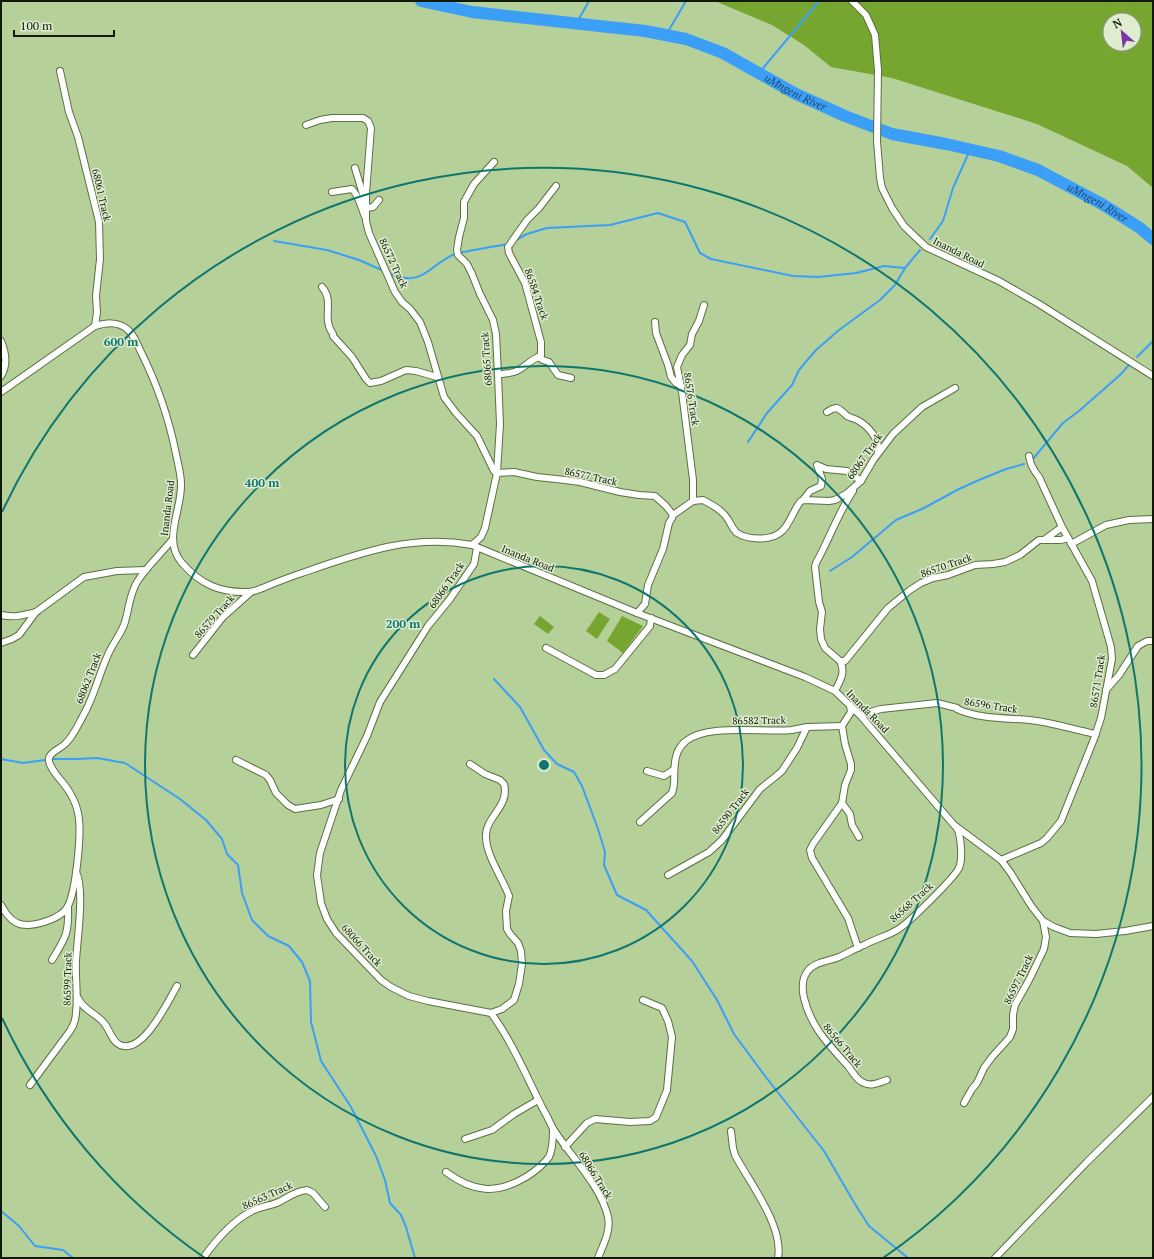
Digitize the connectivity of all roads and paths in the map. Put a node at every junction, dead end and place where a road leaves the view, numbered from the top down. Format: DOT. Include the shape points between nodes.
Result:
graph roads {
  1 [pos="852,1"];
  2 [pos="60,71"];
  3 [pos="306,125"];
  4 [pos="494,162"];
  5 [pos="355,168"];
  6 [pos="556,186"];
  7 [pos="332,192"];
  8 [pos="379,200"];
  9 [pos="367,208"];
  10 [pos="366,220"];
  11 [pos="322,287"];
  12 [pos="704,305"];
  13 [pos="655,322"];
  14 [pos="95,326"];
  15 [pos="1,341"];
  16 [pos="538,356"];
  17 [pos="498,375"];
  18 [pos="1,376"];
  19 [pos="1153,376"];
  20 [pos="437,377"];
  21 [pos="571,378"];
  22 [pos="681,386"];
  23 [pos="955,388"];
  24 [pos="1,392"];
  25 [pos="827,412"];
  26 [pos="878,452"];
  27 [pos="1029,456"];
  28 [pos="497,473"];
  29 [pos="859,484"];
  30 [pos="803,500"];
  31 [pos="693,502"];
  32 [pos="673,515"];
  33 [pos="1153,519"];
  34 [pos="1062,527"];
  35 [pos="172,540"];
  36 [pos="1044,540"];
  37 [pos="1070,541"];
  38 [pos="475,546"];
  39 [pos="146,570"];
  40 [pos="250,592"];
  41 [pos="36,612"];
  42 [pos="637,614"];
  43 [pos="1,615"];
  44 [pos="651,618"];
  45 [pos="1153,641"];
  46 [pos="1,643"];
  47 [pos="546,648"];
  48 [pos="193,655"];
  49 [pos="840,662"];
  50 [pos="1106,690"];
  51 [pos="835,691"];
  52 [pos="850,705"];
  53 [pos="860,715"];
  54 [pos="842,726"];
  55 [pos="807,727"];
  56 [pos="1096,734"];
  57 [pos="236,760"];
  58 [pos="470,764"];
  59 [pos="673,770"];
  60 [pos="647,772"];
  61 [pos="338,799"];
  62 [pos="842,803"];
  63 [pos="640,822"];
  64 [pos="954,825"];
  65 [pos="859,837"];
  66 [pos="1000,860"];
  67 [pos="76,872"];
  68 [pos="668,875"];
  69 [pos="1,905"];
  70 [pos="68,907"];
  71 [pos="1043,921"];
  72 [pos="1153,926"];
  73 [pos="858,948"];
  74 [pos="52,960"];
  75 [pos="808,970"];
  76 [pos="177,986"];
  77 [pos="78,998"];
  78 [pos="643,1000"];
  79 [pos="491,1012"];
  80 [pos="887,1080"];
  81 [pos="30,1085"];
  82 [pos="1153,1097"];
  83 [pos="538,1100"];
  84 [pos="964,1103"];
  85 [pos="553,1129"];
  86 [pos="731,1131"];
  87 [pos="465,1139"];
  88 [pos="565,1146"];
  89 [pos="446,1172"];
  90 [pos="325,1207"];
  91 [pos="203,1258"];
  92 [pos="598,1258"];
  93 [pos="778,1258"];
  94 [pos="995,1258"];
  1 -- 19 [label="street, Inanda Road" via="866,15 876,43 877,141 882,188 897,216 912,235 926,247 999,281 1039,304"];
  2 -- 14 [label="street, 68061 Track" via="99,222 100,259"];
  3 -- 9 [label="street, 86572 Track" via="332,118 363,118 368,121 371,128"];
  4 -- 17 [label="street, 68065 Track" via="466,197 457,250 470,269 493,320"];
  5 -- 9 [label="street"];
  6 -- 16 [label="street, 86584 Track" via="508,247 525,283 538,330 542,350 541,356"];
  7 -- 10 [label="street" via="352,189"];
  8 -- 9 [label="street" via="373,207"];
  9 -- 10 [label="street, 86572 Track"];
  10 -- 20 [label="street, 86572 Track" via="374,247 391,283 402,302 420,322"];
  11 -- 20 [label="street" via="328,295 327,324 367,381 381,381 406,370"];
  12 -- 22 [label="street, 86576 Track" via="690,345 677,367"];
  13 -- 22 [label="street" via="656,333 671,377"];
  14 -- 24 [label="street, Inanda Road"];
  14 -- 35 [label="street, Inanda Road" via="117,324 128,330 145,360 160,398 180,469 181,484"];
  15 -- 18 [label="street" via="5,369"];
  16 -- 17 [label="street" via="514,372"];
  16 -- 21 [label="street" via="548,362 558,375"];
  17 -- 28 [label="street, 68065 Track" via="500,424"];
  20 -- 28 [label="street, 86572 Track" via="444,397 477,436 492,468"];
  22 -- 31 [label="street, 86576 Track" via="693,480"];
  23 -- 26 [label="street, 68067 Track" via="922,407"];
  25 -- 26 [label="street" via="837,408 859,421 876,440"];
  26 -- 29 [label="street, 68067 Track"];
  27 -- 34 [label="street, 86571 Track"];
  28 -- 32 [label="street, 86577 Track" via="514,472 655,496"];
  28 -- 38 [label="street, 68065 Track" via="485,528"];
  29 -- 30 [label="street, 68067 Track" via="835,500"];
  29 -- 30 [label="street" via="846,471 826,469 817,465 822,479 821,486 810,491"];
  29 -- 49 [label="street" via="846,500 815,567 822,612 821,639 825,648"];
  30 -- 31 [label="street" via="782,532 763,539 739,534 718,509 703,500"];
  31 -- 32 [label="street"];
  32 -- 42 [label="street" via="663,549 648,585 645,604"];
  33 -- 37 [label="street, 86570 Track" via="1129,520 1106,525"];
  34 -- 36 [label="street"];
  34 -- 37 [label="street, 86571 Track"];
  35 -- 39 [label="street, 68062 Track"];
  35 -- 40 [label="street, Inanda Road" via="180,561 201,580 221,590"];
  36 -- 37 [label="street, 86570 Track"];
  36 -- 49 [label="street, 86570 Track" via="1036,541 1020,555 1005,562 970,566 933,578 910,590 888,608 845,661"];
  37 -- 50 [label="street, 86571 Track" via="1092,581 1111,647 1112,659"];
  38 -- 40 [label="street, Inanda Road" via="436,541 377,549"];
  38 -- 42 [label="street, Inanda Road"];
  38 -- 61 [label="street, 68066 Track" via="474,564 428,626 383,696"];
  39 -- 41 [label="street" via="117,571 84,577"];
  39 -- 67 [label="street, 68062 Track" via="134,588 121,632 106,659 90,702 68,741 52,753 49,759 51,768 68,789 77,809 79,828"];
  40 -- 48 [label="street, 86579 Track" via="223,617"];
  41 -- 43 [label="street" via="15,616"];
  41 -- 46 [label="street" via="19,635"];
  42 -- 44 [label="street, Inanda Road"];
  44 -- 47 [label="street" via="650,626 623,660 604,675 569,662"];
  44 -- 51 [label="street, Inanda Road"];
  45 -- 50 [label="street" via="1138,646 1119,676"];
  49 -- 51 [label="street" via="843,667 842,678"];
  50 -- 56 [label="street, 86571 Track"];
  51 -- 52 [label="street, Inanda Road"];
  52 -- 53 [label="street, Inanda Road"];
  52 -- 54 [label="street" via="850,712"];
  53 -- 56 [label="street, 86596 Track" via="881,709 937,704 994,718 1031,720"];
  53 -- 64 [label="street, Inanda Road"];
  54 -- 55 [label="street, 86582 Track"];
  54 -- 62 [label="street" via="851,770"];
  55 -- 59 [label="street, 86582 Track" via="792,730 710,731 697,735 684,742 677,753"];
  55 -- 68 [label="street, 86590 Track" via="782,771 760,789 716,845"];
  56 -- 66 [label="street, 86571 Track" via="1067,809 1055,829 1041,843"];
  57 -- 61 [label="street" via="266,775 276,793 295,809"];
  58 -- 79 [label="street" via="504,784 506,792 498,812 488,826 486,842 509,895 506,911 507,929 521,951 522,964 514,1000 502,1009"];
  59 -- 60 [label="street" via="664,776"];
  59 -- 63 [label="street, 86582 Track" via="672,793"];
  61 -- 79 [label="street, 68066 Track" via="320,853 318,875 321,903 336,934 381,980 398,991 428,1001"];
  62 -- 65 [label="street" via="850,814 852,825"];
  62 -- 73 [label="street" via="818,836 810,854 848,918"];
  64 -- 66 [label="street, Inanda Road"];
  64 -- 73 [label="street, 86568 Track" via="958,829 961,859 952,878 901,928"];
  66 -- 71 [label="street, Inanda Road"];
  67 -- 70 [label="street, 68062 Track"];
  67 -- 77 [label="street, 86599 Track" via="80,882 76,963"];
  69 -- 70 [label="street" via="12,920 28,925 54,918"];
  70 -- 74 [label="street, 68062 Track" via="68,930"];
  71 -- 72 [label="street, Inanda Road" via="1070,933 1096,934"];
  71 -- 84 [label="street, 86597 Track" via="1046,937 1044,949 1015,1005 1010,1037 984,1068"];
  73 -- 75 [label="street, 86568 Track"];
  75 -- 80 [label="street, 86566 Track" via="803,992 815,1027 861,1081 870,1085"];
  76 -- 77 [label="street" via="152,1029 141,1040 129,1046 117,1043 103,1022 82,1006"];
  77 -- 81 [label="street, 86599 Track" via="75,1022"];
  78 -- 88 [label="street" via="662,1008 672,1037 667,1090 656,1117 650,1121 630,1122 595,1119 587,1123"];
  79 -- 83 [label="street, 68066 Track" via="508,1037"];
  82 -- 94 [label="street"];
  83 -- 85 [label="street, 68066 Track"];
  83 -- 87 [label="street" via="492,1130"];
  85 -- 88 [label="street, 68066 Track"];
  85 -- 89 [label="street" via="549,1156 531,1174 511,1185 499,1188 471,1186"];
  86 -- 93 [label="street" via="735,1155 758,1193 777,1236"];
  88 -- 92 [label="street, 68066 Track" via="593,1185 605,1208 608,1219 606,1237"];
  90 -- 91 [label="street, 86563 Track" via="308,1190 260,1207 230,1226"];
}
